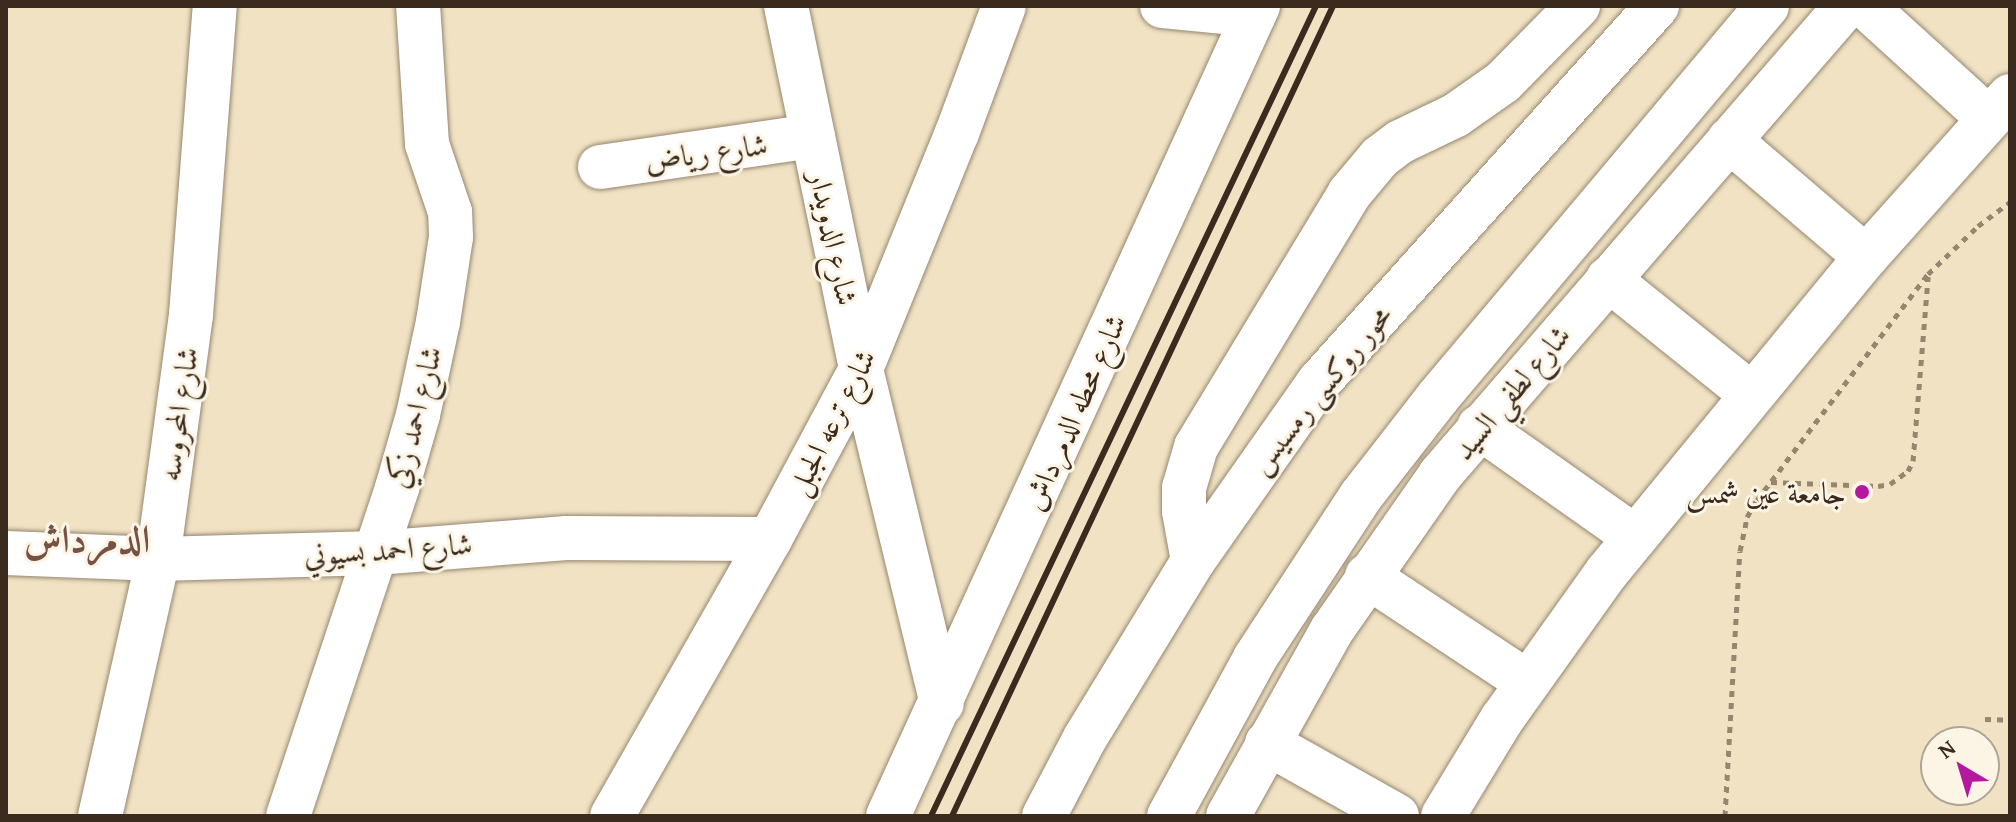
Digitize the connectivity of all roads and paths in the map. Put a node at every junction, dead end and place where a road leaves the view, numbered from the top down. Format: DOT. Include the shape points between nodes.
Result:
graph roads {
  1 [pos="215,6"];
  2 [pos="418,6"];
  3 [pos="786,6"];
  4 [pos="1004,6"];
  5 [pos="1162,6"];
  6 [pos="1578,6"];
  7 [pos="1657,6"];
  8 [pos="1767,6"];
  9 [pos="1846,6"];
  10 [pos="1865,6"];
  11 [pos="1256,10"];
  12 [pos="1999,107"];
  13 [pos="813,136"];
  14 [pos="1729,140"];
  15 [pos="600,167"];
  16 [pos="2010,202"];
  17 [pos="1866,257"];
  18 [pos="1928,274"];
  19 [pos="1608,279"];
  20 [pos="861,369"];
  21 [pos="1751,394"];
  22 [pos="1479,427"];
  23 [pos="1770,482"];
  24 [pos="1635,537"];
  25 [pos="770,539"];
  26 [pos="6,553"];
  27 [pos="376,553"];
  28 [pos="158,559"];
  29 [pos="1193,561"];
  30 [pos="1367,576"];
  31 [pos="1527,682"];
  32 [pos="942,703"];
  33 [pos="1985,719"];
  34 [pos="2010,720"];
  35 [pos="1267,743"];
  36 [pos="100,816"];
  37 [pos="288,816"];
  38 [pos="612,816"];
  39 [pos="888,816"];
  40 [pos="1044,816"];
  41 [pos="1169,816"];
  42 [pos="1228,816"];
  43 [pos="1397,816"];
  44 [pos="1443,816"];
  45 [pos="1725,816"];
  1 -- 28 [label="street, شارع المحروسه" via="191,315"];
  2 -- 27 [label="street, شارع احمد زكي" via="427,144 450,212 451,237 418,415"];
  3 -- 13 [label="street, شارع الدويدار"];
  4 -- 20 [label="street, شارع ترعه الجبل"];
  5 -- 11 [label="street"];
  6 -- 29 [label="street" via="1503,82 1456,115 1400,142 1349,194 1196,447 1184,488"];
  7 -- 29 [label="street, محور روكسى رمسيس" via="1319,382"];
  8 -- 41 [label="street, شارع لطفي السيد" via="1361,496 1255,658"];
  9 -- 14 [label="street, شارع لطفي السيد"];
  10 -- 12 [label="street"];
  11 -- 32 [label="street, شارع محطه الدمرداش"];
  12 -- 17 [label="street"];
  13 -- 15 [label="street, شارع رياض"];
  13 -- 20 [label="street, شارع الدويدار"];
  14 -- 17 [label="street"];
  14 -- 19 [label="street, شارع لطفي السيد"];
  16 -- 18 [label="path"];
  17 -- 21 [label="street"];
  18 -- 23 [label="path"];
  18 -- 23 [label="path" via="1908,471 1878,486"];
  19 -- 21 [label="street"];
  19 -- 22 [label="street, شارع لطفي السيد"];
  20 -- 25 [label="street, شارع ترعه الجبل"];
  20 -- 32 [label="street, شارع الدويدار"];
  21 -- 24 [label="street"];
  22 -- 24 [label="street"];
  22 -- 30 [label="street, شارع لطفي السيد"];
  23 -- 45 [label="path" via="1747,517 1740,551"];
  24 -- 31 [label="street"];
  25 -- 27 [label="street, شارع احمد بسيوني" via="566,538"];
  25 -- 38 [label="street, شارع ترعه الجبل"];
  26 -- 28 [label="street, شارع احمد بسيوني"];
  27 -- 28 [label="street, شارع احمد بسيوني"];
  27 -- 37 [label="street, شارع احمد زكي"];
  28 -- 36 [label="street, شارع المحروسه"];
  29 -- 40 [label="street, محور روكسى رمسيس"];
  30 -- 31 [label="street"];
  30 -- 35 [label="street, شارع لطفي السيد"];
  31 -- 44 [label="street"];
  32 -- 39 [label="street, شارع محطه الدمرداش"];
  33 -- 34 [label="path"];
  35 -- 42 [label="street, شارع لطفي السيد"];
  35 -- 43 [label="street"];
}
